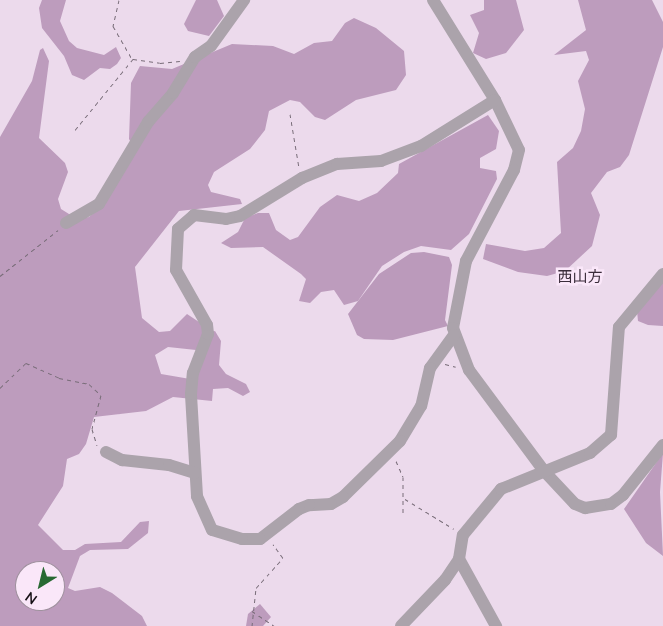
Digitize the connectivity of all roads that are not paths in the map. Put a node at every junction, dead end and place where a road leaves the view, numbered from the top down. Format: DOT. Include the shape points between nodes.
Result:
graph roads {
  1 [pos="244,0"];
  2 [pos="433,0"];
  3 [pos="495,100"];
  4 [pos="66,223"];
  5 [pos="663,274"];
  6 [pos="454,328"];
  7 [pos="663,445"];
  8 [pos="106,452"];
  9 [pos="544,471"];
  10 [pos="195,473"];
  11 [pos="459,558"];
  12 [pos="401,626"];
  13 [pos="496,626"];
  1 -- 4 [label="street" via="218,39 195,57 136,139 99,204"];
  2 -- 3 [label="street"];
  3 -- 6 [label="street" via="515,136 518,162 466,261"];
  3 -- 10 [label="street" via="421,146 381,161 351,161 302,178 240,216 226,220 194,215 178,229 176,270 203,315 208,334 192,387"];
  5 -- 9 [label="street" via="619,327 611,435 590,453"];
  6 -- 9 [label="street" via="469,370"];
  6 -- 10 [label="street" via="435,361 421,406 393,451 338,501 304,507 264,536 248,540 212,530 200,508"];
  7 -- 9 [label="street" via="623,495 593,509 575,504"];
  8 -- 10 [label="street" via="122,460"];
  9 -- 11 [label="street" via="501,489 463,535"];
  11 -- 12 [label="street" via="444,580"];
  11 -- 13 [label="street"];
}
